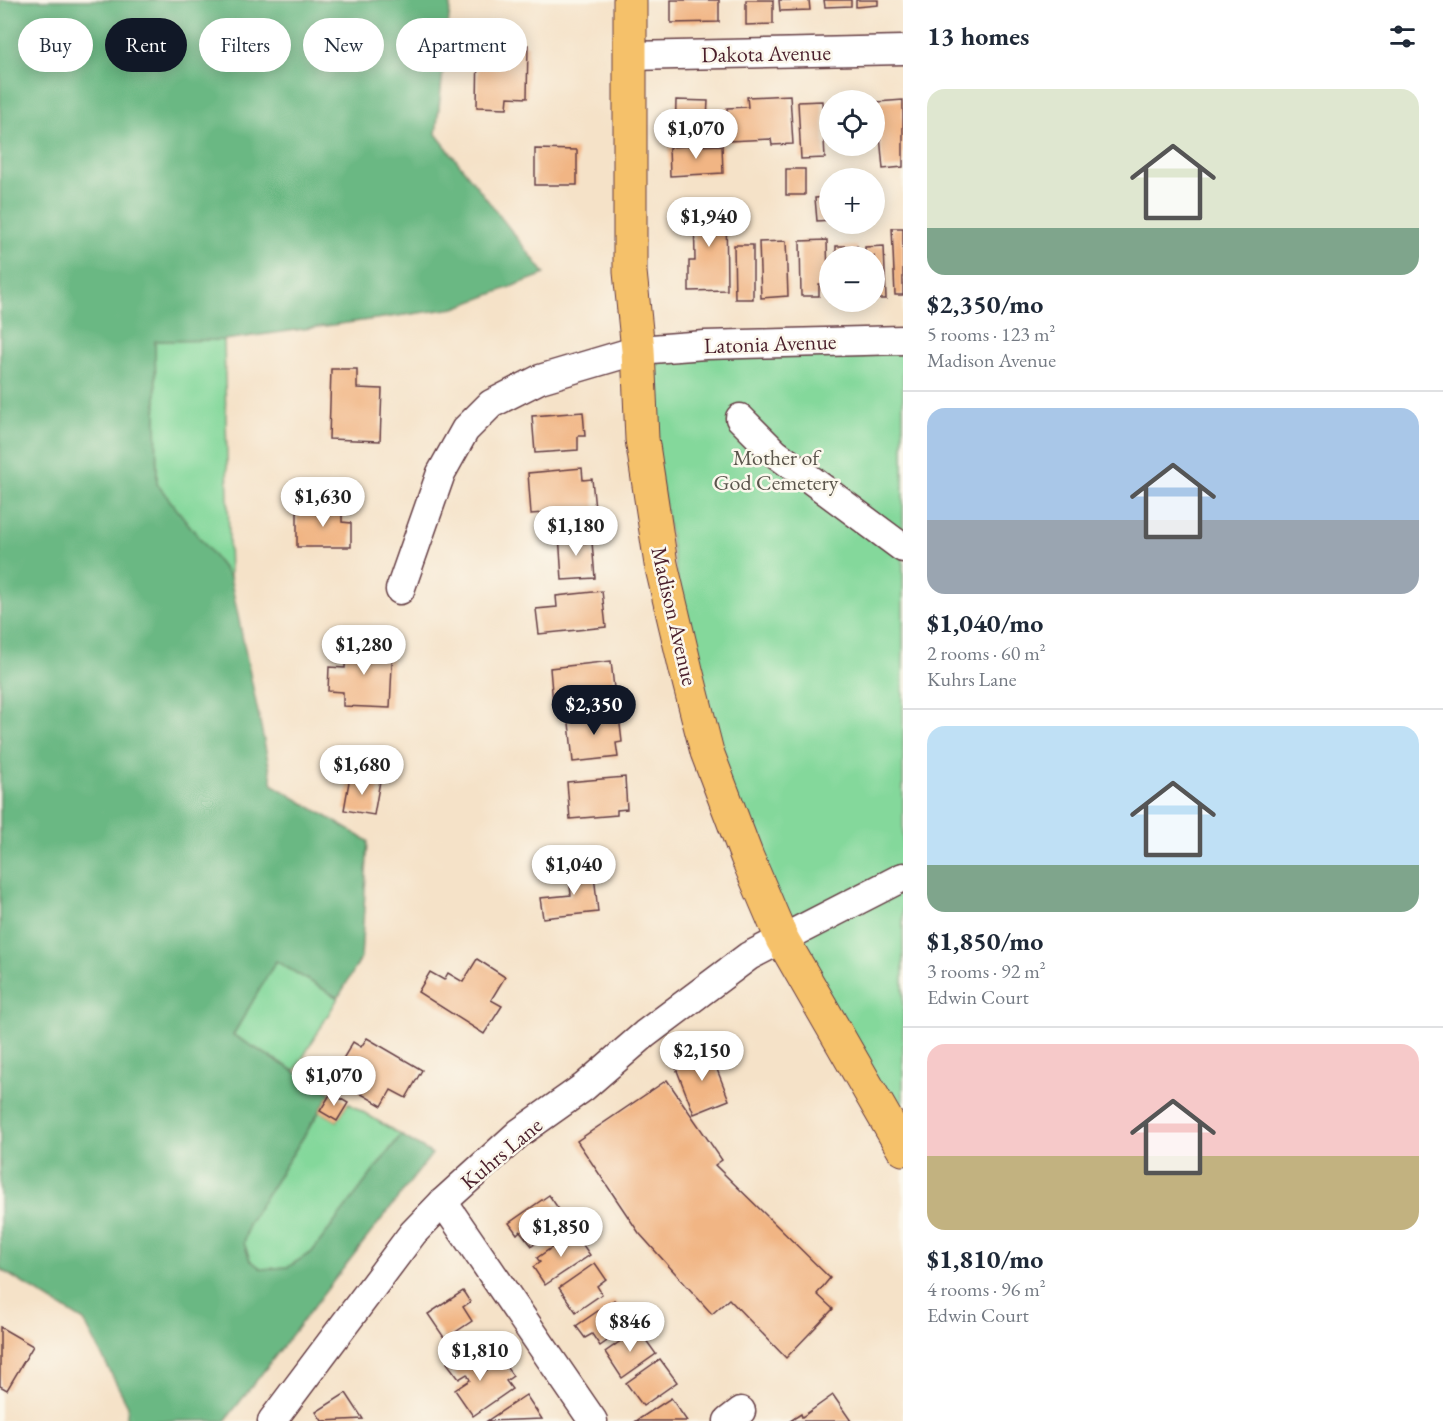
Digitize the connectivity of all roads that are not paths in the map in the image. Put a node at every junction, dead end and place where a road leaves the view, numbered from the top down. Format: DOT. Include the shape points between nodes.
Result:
graph roads {
  1 [pos="630,0"];
  2 [pos="903,50"];
  3 [pos="630,56"];
  4 [pos="903,340"];
  5 [pos="638,350"];
  6 [pos="740,418"];
  7 [pos="903,548"];
  8 [pos="400,590"];
  9 [pos="903,877"];
  10 [pos="782,939"];
  11 [pos="903,1149"];
  12 [pos="443,1202"];
  13 [pos="272,1421"];
  14 [pos="593,1421"];
  1 -- 3 [label="main road, Madison Avenue"];
  2 -- 3 [label="street, Dakota Avenue"];
  3 -- 5 [label="main road, Madison Avenue" via="630,272"];
  4 -- 5 [label="street, Latonia Avenue"];
  5 -- 8 [label="street, Latonia Avenue" via="540,379 491,404 465,430 441,474"];
  5 -- 10 [label="main road, Madison Avenue" via="642,439 661,564 686,670 707,752"];
  6 -- 7 [label="street" via="775,453"];
  9 -- 10 [label="street"];
  10 -- 11 [label="main road, Madison Avenue"];
  10 -- 12 [label="street, Kuhrs Lane" via="749,956 645,1034 584,1088 519,1133"];
  12 -- 13 [label="street, Kuhrs Lane" via="413,1233"];
  12 -- 14 [label="street"];
}
